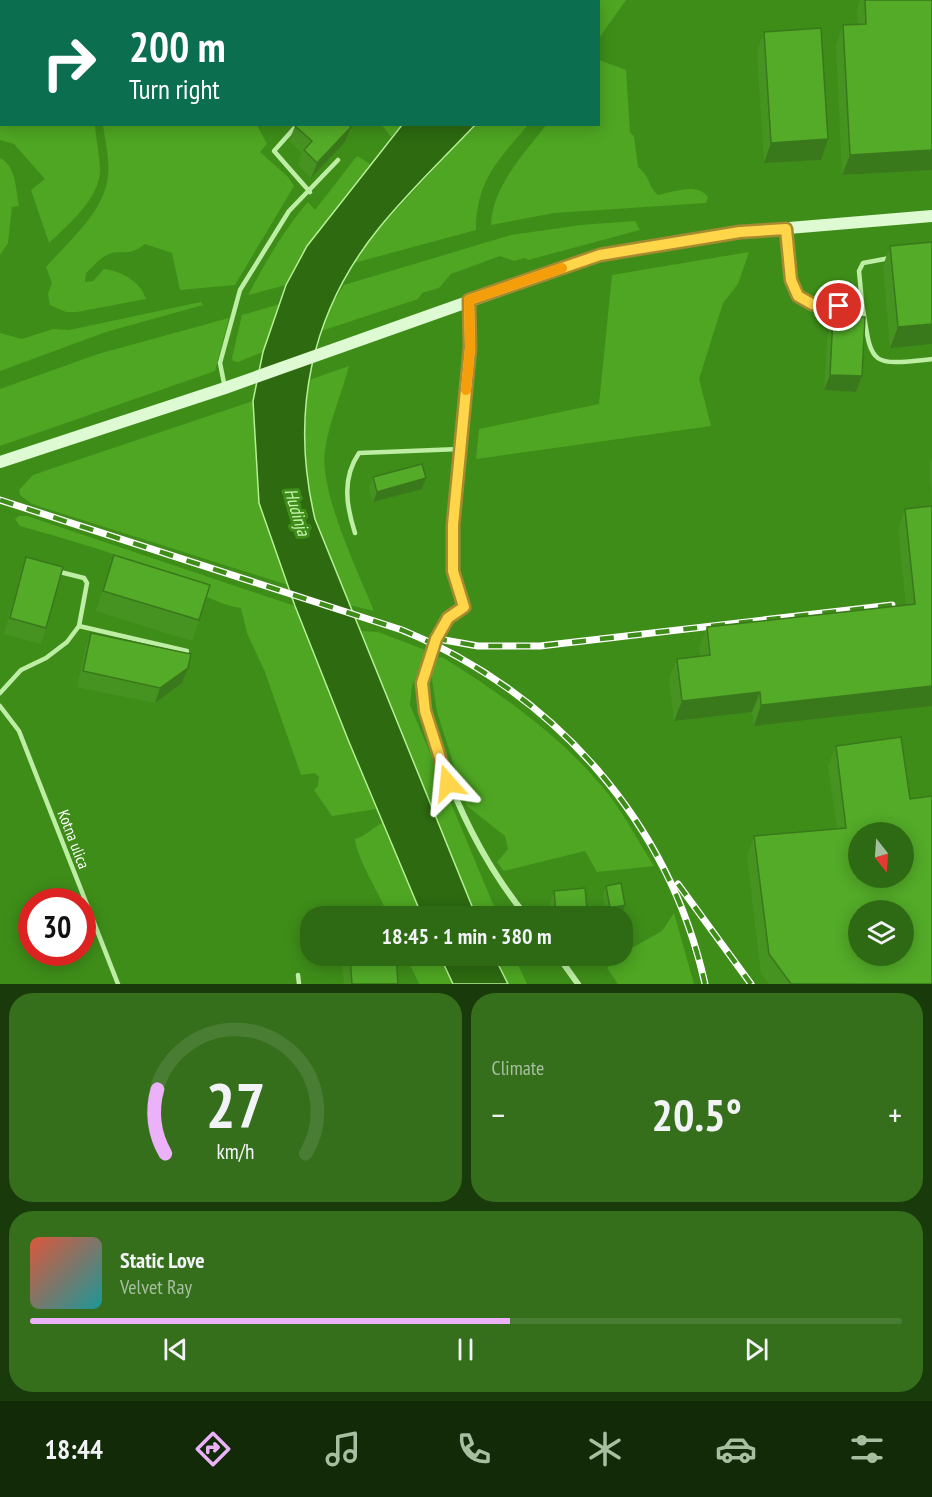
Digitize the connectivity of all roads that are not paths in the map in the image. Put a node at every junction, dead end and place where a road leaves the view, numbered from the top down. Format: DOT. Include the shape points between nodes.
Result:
graph roads {
  1 [pos="296,126"];
  2 [pos="338,160"];
  3 [pos="310,192"];
  4 [pos="932,216"];
  5 [pos="786,229"];
  6 [pos="897,257"];
  7 [pos="469,300"];
  8 [pos="862,303"];
  9 [pos="932,359"];
  10 [pos="229,386"];
  11 [pos="460,449"];
  12 [pos="0,462"];
  13 [pos="355,532"];
  14 [pos="53,571"];
  15 [pos="79,626"];
  16 [pos="187,651"];
  17 [pos="0,693"];
  18 [pos="0,706"];
  19 [pos="518,906"];
  20 [pos="565,966"];
  21 [pos="298,975"];
  22 [pos="118,984"];
  23 [pos="299,984"];
  24 [pos="578,984"];
  1 -- 3 [label="lane" via="274,151"];
  2 -- 3 [label="lane"];
  3 -- 10 [label="lane" via="289,211 240,290 220,363"];
  4 -- 5 [label="street"];
  5 -- 7 [label="street" via="740,232 600,255"];
  5 -- 8 [label="lane" via="791,280 798,296 812,304"];
  6 -- 8 [label="lane" via="863,263"];
  7 -- 10 [label="street"];
  7 -- 11 [label="street" via="470,348"];
  8 -- 9 [label="lane" via="869,350 877,361 887,364"];
  10 -- 12 [label="street"];
  11 -- 13 [label="lane" via="359,453 349,468 346,504"];
  11 -- 19 [label="street" via="453,571 464,607 448,618 434,644 422,683 425,711 448,783 476,843"];
  14 -- 15 [label="lane" via="84,578 87,583"];
  15 -- 16 [label="lane"];
  15 -- 17 [label="lane" via="67,642 21,670"];
  18 -- 22 [label="lane, Kotna ulica" via="19,731"];
  20 -- 24 [label="street"];
  21 -- 23 [label="lane"];
}
